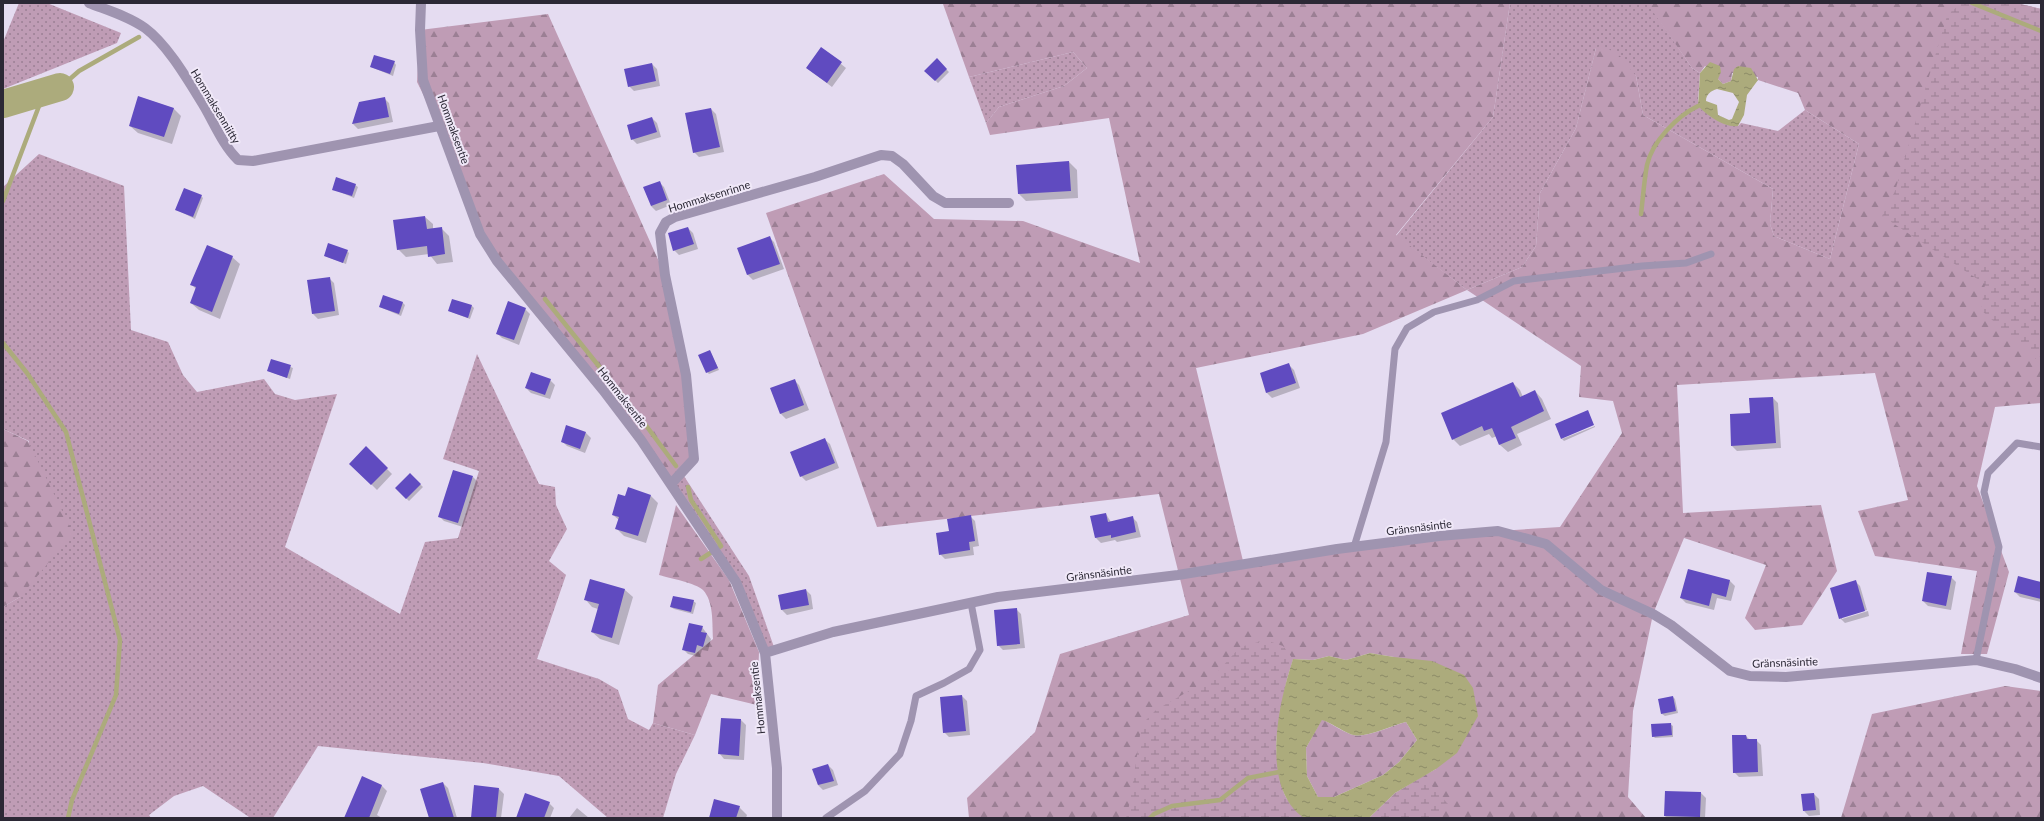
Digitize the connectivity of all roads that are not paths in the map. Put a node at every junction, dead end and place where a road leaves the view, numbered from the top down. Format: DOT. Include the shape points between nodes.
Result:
graph roads {
  1 [pos="89,3"];
  2 [pos="421,3"];
  3 [pos="439,126"];
  4 [pos="1009,203"];
  5 [pos="1711,254"];
  6 [pos="2041,447"];
  7 [pos="672,484"];
  8 [pos="1354,547"];
  9 [pos="971,603"];
  10 [pos="765,653"];
  11 [pos="1976,660"];
  12 [pos="2041,678"];
  13 [pos="777,818"];
  14 [pos="826,818"];
  1 -- 3 [label="street, Hommaksenniitty" via="130,20 152,33 203,106 229,151 238,160 253,161"];
  2 -- 3 [label="street, Hommaksentie" via="420,30 424,80"];
  3 -- 7 [label="street, Hommaksentie" via="480,234 494,256 630,426"];
  4 -- 7 [label="street, Hommaksenrinne" via="945,202 933,196 892,156 880,155 675,217 666,222 660,233 665,275 686,375 694,459"];
  5 -- 8 [label="lane" via="1686,264 1642,266 1514,281 1477,300 1434,312 1407,328 1395,348 1386,442"];
  6 -- 11 [label="lane" via="2017,443 1988,473 1984,492 1999,547"];
  7 -- 10 [label="street, Hommaksentie" via="736,582"];
  8 -- 9 [label="street, Gränsnäsintie" via="1178,575 1006,596"];
  8 -- 11 [label="street, Gränsnäsintie" via="1498,531 1546,544 1601,590 1671,625 1730,671 1750,676 1786,677"];
  9 -- 10 [label="street, Gränsnäsintie" via="833,632"];
  9 -- 14 [label="lane" via="980,650 969,669 916,696 911,722 900,754 865,791"];
  10 -- 13 [label="street, Hommaksentie" via="776,768"];
  11 -- 12 [label="street, Gränsnäsintie"];
}
